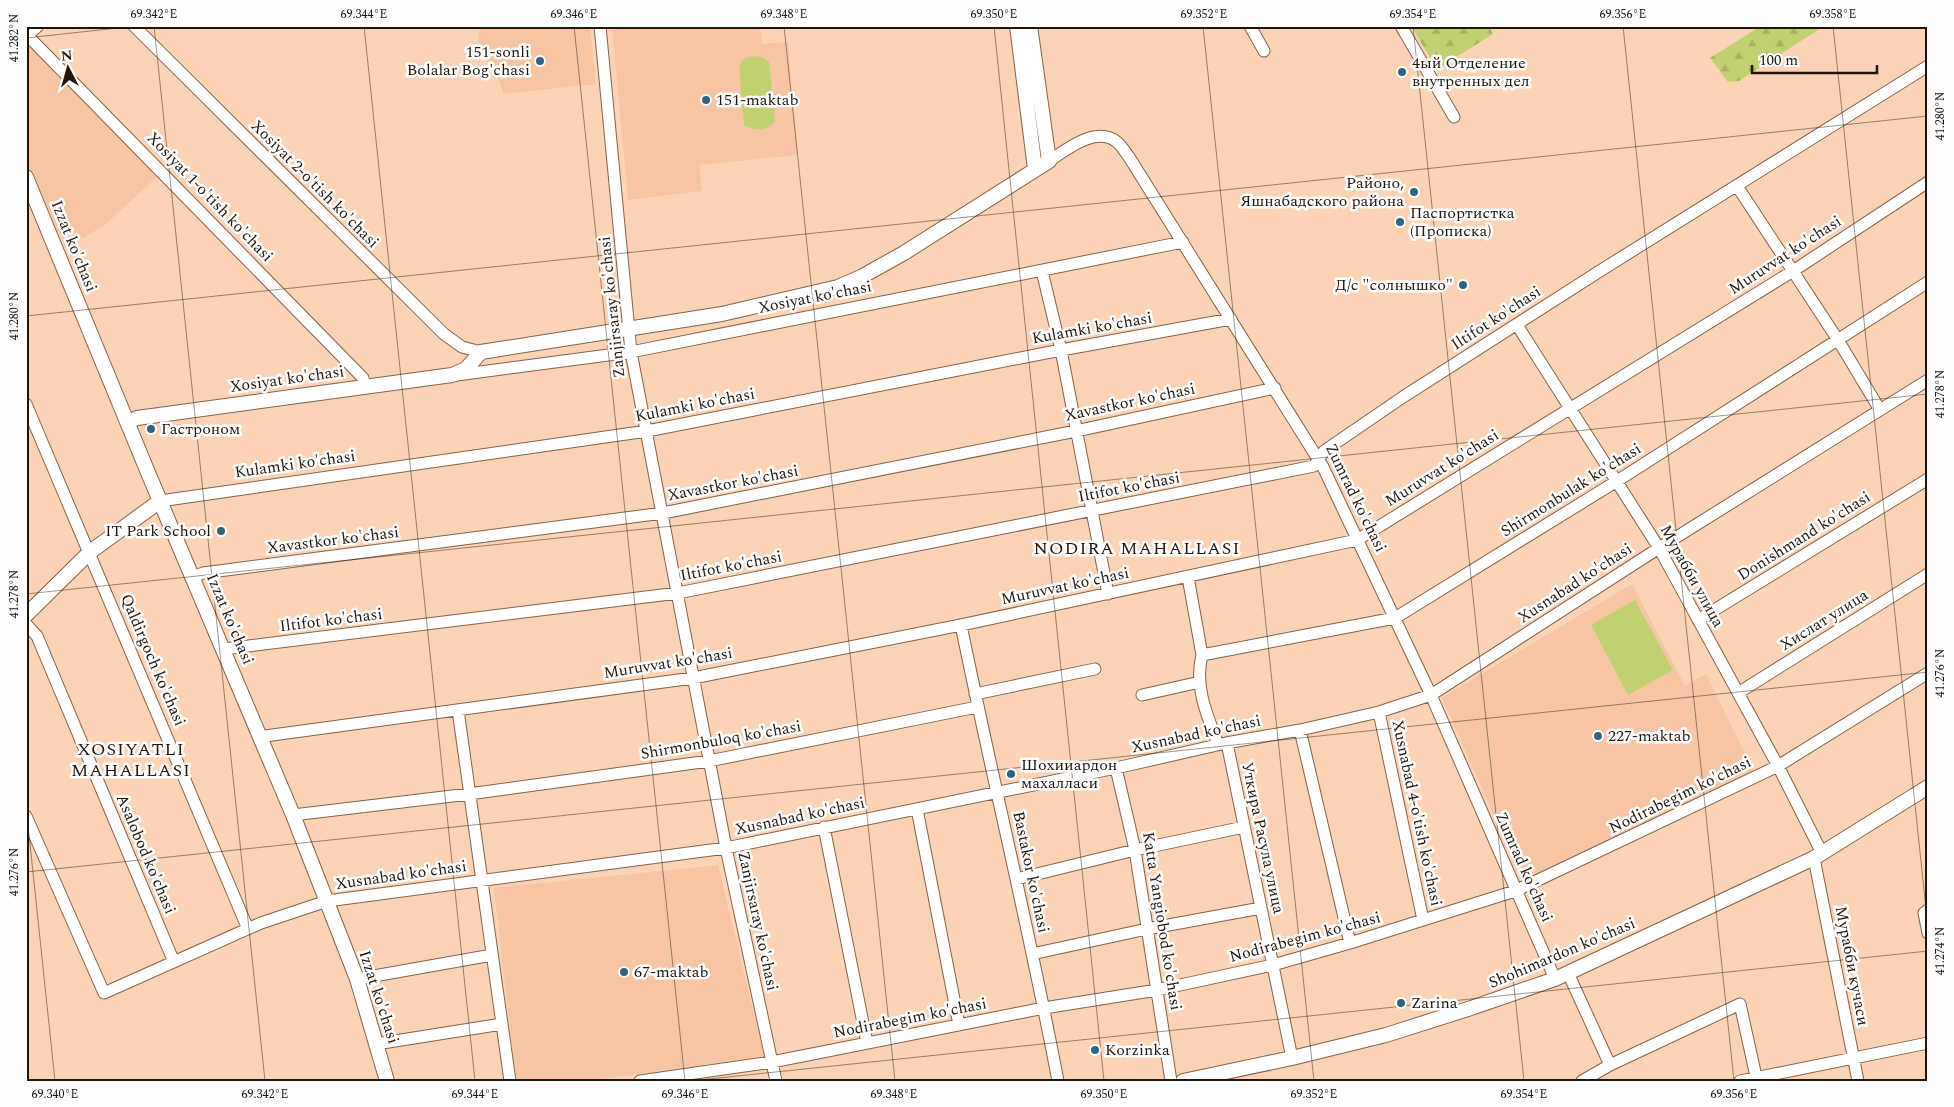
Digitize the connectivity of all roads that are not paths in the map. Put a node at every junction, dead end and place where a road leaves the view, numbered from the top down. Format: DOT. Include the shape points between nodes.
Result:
graph roads {
  1 [pos="38,26"];
  2 [pos="134,26"];
  3 [pos="600,26"];
  4 [pos="1017,26"];
  5 [pos="1030,26"];
  6 [pos="1250,26"];
  7 [pos="1401,26"];
  8 [pos="27,35"];
  9 [pos="1264,51"];
  10 [pos="1928,66"];
  11 [pos="1454,117"];
  12 [pos="1049,161"];
  13 [pos="1035,169"];
  14 [pos="26,177"];
  15 [pos="1928,182"];
  16 [pos="1738,186"];
  17 [pos="1183,242"];
  18 [pos="1042,271"];
  19 [pos="1793,271"];
  20 [pos="1928,282"];
  21 [pos="1231,319"];
  22 [pos="1517,324"];
  23 [pos="628,330"];
  24 [pos="1838,340"];
  25 [pos="1061,350"];
  26 [pos="481,352"];
  27 [pos="631,352"];
  28 [pos="452,375"];
  29 [pos="1928,380"];
  30 [pos="365,386"];
  31 [pos="1275,388"];
  32 [pos="26,404"];
  33 [pos="1570,408"];
  34 [pos="1880,410"];
  35 [pos="127,422"];
  36 [pos="646,431"];
  37 [pos="1076,431"];
  38 [pos="1319,459"];
  39 [pos="1928,479"];
  40 [pos="1617,481"];
  41 [pos="160,501"];
  42 [pos="1092,511"];
  43 [pos="663,513"];
  44 [pos="1357,540"];
  45 [pos="88,548"];
  46 [pos="1659,548"];
  47 [pos="1928,574"];
  48 [pos="192,577"];
  49 [pos="1188,577"];
  50 [pos="678,593"];
  51 [pos="1108,594"];
  52 [pos="26,605"];
  53 [pos="26,614"];
  54 [pos="1395,618"];
  55 [pos="1698,620"];
  56 [pos="26,624"];
  57 [pos="961,625"];
  58 [pos="224,649"];
  59 [pos="1202,654"];
  60 [pos="1095,669"];
  61 [pos="1928,673"];
  62 [pos="692,678"];
  63 [pos="1200,682"];
  64 [pos="1738,693"];
  65 [pos="975,694"];
  66 [pos="1142,695"];
  67 [pos="1431,695"];
  68 [pos="977,707"];
  69 [pos="458,710"];
  70 [pos="1379,712"];
  71 [pos="1300,730"];
  72 [pos="261,738"];
  73 [pos="1222,744"];
  74 [pos="709,762"];
  75 [pos="1778,766"];
  76 [pos="1116,768"];
  77 [pos="1928,787"];
  78 [pos="997,793"];
  79 [pos="469,794"];
  80 [pos="916,809"];
  81 [pos="293,815"];
  82 [pos="26,816"];
  83 [pos="824,827"];
  84 [pos="1244,827"];
  85 [pos="726,848"];
  86 [pos="1135,850"];
  87 [pos="1818,855"];
  88 [pos="1017,879"];
  89 [pos="481,881"];
  90 [pos="1515,891"];
  91 [pos="327,902"];
  92 [pos="1262,908"];
  93 [pos="1928,910"];
  94 [pos="1423,920"];
  95 [pos="248,929"];
  96 [pos="1147,929"];
  97 [pos="1928,933"];
  98 [pos="1350,943"];
  99 [pos="1032,954"];
  100 [pos="492,955"];
  101 [pos="174,962"];
  102 [pos="1273,965"];
  103 [pos="1561,976"];
  104 [pos="357,979"];
  105 [pos="1157,990"];
  106 [pos="1044,1008"];
  107 [pos="502,1024"];
  108 [pos="959,1024"];
  109 [pos="867,1043"];
  110 [pos="1928,1043"];
  111 [pos="376,1044"];
  112 [pos="1292,1058"];
  113 [pos="1853,1058"];
  114 [pos="772,1062"];
  115 [pos="1610,1066"];
  116 [pos="1757,1079"];
  117 [pos="387,1081"];
  118 [pos="510,1081"];
  119 [pos="640,1081"];
  120 [pos="776,1081"];
  121 [pos="1058,1081"];
  122 [pos="1171,1081"];
  123 [pos="1184,1081"];
  124 [pos="1582,1081"];
  125 [pos="1740,1081"];
  126 [pos="1858,1081"];
  1 -- 8 [label="street"];
  2 -- 26 [label="street, Xosiyat 2-o'tish ko'chasi" via="444,334 462,347"];
  3 -- 23 [label="street, Zanjirsaray ko'chasi"];
  4 -- 13 [label="main road"];
  5 -- 12 [label="main road"];
  6 -- 9 [label="street"];
  7 -- 11 [label="street"];
  8 -- 30 [label="street, Xosiyat 1-o'tish ko'chasi" via="363,378"];
  10 -- 16 [label="street, Iltifot ko'chasi"];
  12 -- 13 [label="main road, Zumrad ko'chasi"];
  12 -- 17 [label="street, Zumrad ko'chasi" via="1090,138 1103,136 1113,139 1129,157"];
  13 -- 23 [label="main road, Xosiyat ko'chasi" via="904,253 850,282 722,314"];
  14 -- 35 [label="main road, Izzat ko'chasi"];
  15 -- 19 [label="street, Muruvvat ko'chasi"];
  16 -- 19 [label="street"];
  16 -- 22 [label="street, Iltifot ko'chasi"];
  17 -- 18 [label="street, Xosiyat ko'chasi"];
  17 -- 21 [label="street, Zumrad ko'chasi"];
  18 -- 25 [label="street"];
  18 -- 27 [label="street, Xosiyat ko'chasi"];
  19 -- 24 [label="street"];
  19 -- 33 [label="street, Muruvvat ko'chasi"];
  20 -- 24 [label="street, Shirmonbulak ko'chasi"];
  21 -- 25 [label="street, Kulamki ko'chasi"];
  21 -- 31 [label="street, Zumrad ko'chasi"];
  22 -- 33 [label="street, Мурабби улица"];
  22 -- 38 [label="street, Iltifot ko'chasi" via="1403,397 1324,451"];
  23 -- 26 [label="main road, Xosiyat ko'chasi"];
  23 -- 27 [label="street, Zanjirsaray ko'chasi"];
  24 -- 34 [label="street"];
  24 -- 40 [label="street, Shirmonbulak ko'chasi"];
  25 -- 36 [label="street, Kulamki ko'chasi"];
  25 -- 37 [label="street"];
  26 -- 28 [label="main road, Xosiyat ko'chasi" via="466,369"];
  27 -- 28 [label="street, Xosiyat ko'chasi"];
  27 -- 36 [label="street, Zanjirsaray ko'chasi"];
  28 -- 30 [label="main road, Xosiyat ko'chasi"];
  29 -- 34 [label="street, Xusnabad ko'chasi"];
  30 -- 35 [label="main road, Xosiyat ko'chasi"];
  31 -- 37 [label="street, Xavastkor ko'chasi"];
  31 -- 38 [label="street, Zumrad ko'chasi"];
  32 -- 45 [label="street, Qaldirgoch ko'chasi"];
  33 -- 40 [label="street, Мурабби улица"];
  33 -- 44 [label="street, Muruvvat ko'chasi"];
  34 -- 46 [label="street, Xusnabad ko'chasi"];
  35 -- 41 [label="main road, Izzat ko'chasi"];
  36 -- 41 [label="street, Kulamki ko'chasi"];
  36 -- 43 [label="street, Zanjirsaray ko'chasi"];
  37 -- 42 [label="street"];
  37 -- 43 [label="street, Xavastkor ko'chasi"];
  38 -- 42 [label="street, Iltifot ko'chasi" via="1314,466"];
  38 -- 44 [label="street, Zumrad ko'chasi"];
  39 -- 55 [label="street, Donishmand ko'chasi"];
  40 -- 46 [label="street, Мурабби улица"];
  40 -- 54 [label="street, Shirmonbulak ko'chasi"];
  41 -- 45 [label="main road" via="139,507"];
  41 -- 48 [label="main road, Izzat ko'chasi"];
  42 -- 50 [label="street, Iltifot ko'chasi"];
  42 -- 51 [label="street"];
  43 -- 48 [label="street, Xavastkor ko'chasi"];
  43 -- 50 [label="street, Zanjirsaray ko'chasi"];
  44 -- 49 [label="street, Muruvvat ko'chasi"];
  44 -- 54 [label="street, Zumrad ko'chasi"];
  45 -- 52 [label="main road"];
  45 -- 53 [label="main road"];
  45 -- 95 [label="street, Qaldirgoch ko'chasi"];
  46 -- 55 [label="street, Мурабби улица"];
  46 -- 67 [label="street, Xusnabad ko'chasi"];
  47 -- 64 [label="street, Хислат улица"];
  48 -- 58 [label="main road, Izzat ko'chasi"];
  49 -- 51 [label="street, Muruvvat ko'chasi"];
  49 -- 59 [label="street, Уткира Расула улица"];
  50 -- 58 [label="street, Iltifot ko'chasi"];
  50 -- 62 [label="street, Zanjirsaray ko'chasi"];
  51 -- 57 [label="street, Muruvvat ko'chasi"];
  54 -- 59 [label="street, Shirmonbulak ko'chasi"];
  54 -- 67 [label="street, Zumrad ko'chasi"];
  55 -- 64 [label="street, Мурабби улица"];
  56 -- 101 [label="street, Asalobod ko'chasi" via="37,636"];
  57 -- 62 [label="street, Muruvvat ko'chasi"];
  57 -- 65 [label="street, Bastakor ko'chasi"];
  58 -- 72 [label="main road, Izzat ko'chasi"];
  59 -- 63 [label="street, Уткира Расула улица"];
  60 -- 65 [label="street"];
  61 -- 75 [label="street, Nodirabegim ko'chasi"];
  62 -- 69 [label="street, Muruvvat ko'chasi"];
  62 -- 74 [label="street, Zanjirsaray ko'chasi"];
  63 -- 66 [label="street"];
  63 -- 73 [label="street, Уткира Расула улица" via="1204,709"];
  64 -- 75 [label="street, Мурабби улица"];
  65 -- 68 [label="street, Bastakor ko'chasi"];
  67 -- 70 [label="street, Xusnabad ko'chasi"];
  67 -- 90 [label="street, Zumrad ko'chasi"];
  68 -- 74 [label="street, Shirmonbuloq ko'chasi"];
  68 -- 78 [label="street, Bastakor ko'chasi"];
  69 -- 72 [label="street, Muruvvat ko'chasi"];
  69 -- 79 [label="street"];
  70 -- 71 [label="street, Xusnabad ko'chasi"];
  70 -- 94 [label="street, Xusnabad 4-o'tish ko'chasi"];
  71 -- 73 [label="street, Xusnabad ko'chasi"];
  71 -- 98 [label="street"];
  72 -- 81 [label="main road, Izzat ko'chasi"];
  73 -- 76 [label="street, Xusnabad ko'chasi"];
  73 -- 84 [label="street, Уткира Расула улица"];
  74 -- 79 [label="street, Shirmonbuloq ko'chasi"];
  74 -- 85 [label="street, Zanjirsaray ko'chasi"];
  75 -- 87 [label="street, Мурабби улица"];
  75 -- 90 [label="street, Nodirabegim ko'chasi"];
  76 -- 78 [label="street, Xusnabad ko'chasi"];
  76 -- 86 [label="street, Katta Yangiobod ko'chasi"];
  77 -- 87 [label="main road, Shohimardon ko'chasi"];
  78 -- 80 [label="street, Xusnabad ko'chasi"];
  78 -- 88 [label="street, Bastakor ko'chasi"];
  79 -- 81 [label="street, Shirmonbuloq ko'chasi"];
  79 -- 89 [label="street"];
  80 -- 83 [label="street, Xusnabad ko'chasi"];
  80 -- 108 [label="street"];
  81 -- 91 [label="main road, Izzat ko'chasi"];
  82 -- 101 [label="street, Xusnabad ko'chasi" via="104,993"];
  83 -- 85 [label="street, Xusnabad ko'chasi"];
  83 -- 109 [label="street"];
  84 -- 86 [label="street"];
  84 -- 92 [label="street, Уткира Расула улица"];
  85 -- 89 [label="street, Xusnabad ko'chasi"];
  85 -- 114 [label="street, Zanjirsaray ko'chasi"];
  86 -- 88 [label="street"];
  86 -- 96 [label="street, Katta Yangiobod ko'chasi"];
  87 -- 103 [label="main road, Shohimardon ko'chasi"];
  87 -- 113 [label="street, Мурабби кучаси"];
  88 -- 99 [label="street, Bastakor ko'chasi"];
  89 -- 91 [label="street, Xusnabad ko'chasi"];
  89 -- 100 [label="street"];
  90 -- 94 [label="street, Nodirabegim ko'chasi"];
  90 -- 103 [label="street, Zumrad ko'chasi"];
  91 -- 95 [label="street, Xusnabad ko'chasi"];
  91 -- 104 [label="main road, Izzat ko'chasi"];
  92 -- 96 [label="street"];
  92 -- 102 [label="street, Уткира Расула улица"];
  93 -- 97 [label="street" via="1924,914"];
  94 -- 98 [label="street, Nodirabegim ko'chasi"];
  95 -- 101 [label="street, Xusnabad ko'chasi"];
  96 -- 99 [label="street"];
  96 -- 105 [label="street, Katta Yangiobod ko'chasi"];
  98 -- 102 [label="street, Nodirabegim ko'chasi"];
  99 -- 106 [label="street, Bastakor ko'chasi"];
  100 -- 104 [label="street"];
  100 -- 107 [label="street"];
  102 -- 105 [label="street, Nodirabegim ko'chasi"];
  102 -- 112 [label="street, Уткира Расула улица"];
  103 -- 112 [label="main road, Shohimardon ko'chasi" via="1429,1022"];
  103 -- 115 [label="street, Zumrad ko'chasi"];
  104 -- 111 [label="main road, Izzat ko'chasi"];
  105 -- 106 [label="street, Nodirabegim ko'chasi"];
  105 -- 122 [label="street, Katta Yangiobod ko'chasi"];
  106 -- 108 [label="street, Nodirabegim ko'chasi"];
  106 -- 121 [label="street, Bastakor ko'chasi"];
  107 -- 111 [label="street"];
  107 -- 118 [label="street"];
  108 -- 109 [label="street, Nodirabegim ko'chasi"];
  109 -- 114 [label="street, Nodirabegim ko'chasi"];
  110 -- 113 [label="street"];
  111 -- 117 [label="main road, Izzat ko'chasi"];
  112 -- 123 [label="main road, Shohimardon ko'chasi"];
  113 -- 116 [label="street"];
  113 -- 126 [label="street, Мурабби кучаси"];
  114 -- 119 [label="street, Nodirabegim ko'chasi"];
  114 -- 120 [label="street, Zanjirsaray ko'chasi"];
  115 -- 116 [label="street" via="1740,1004"];
  115 -- 124 [label="street"];
  116 -- 125 [label="street"];
}
